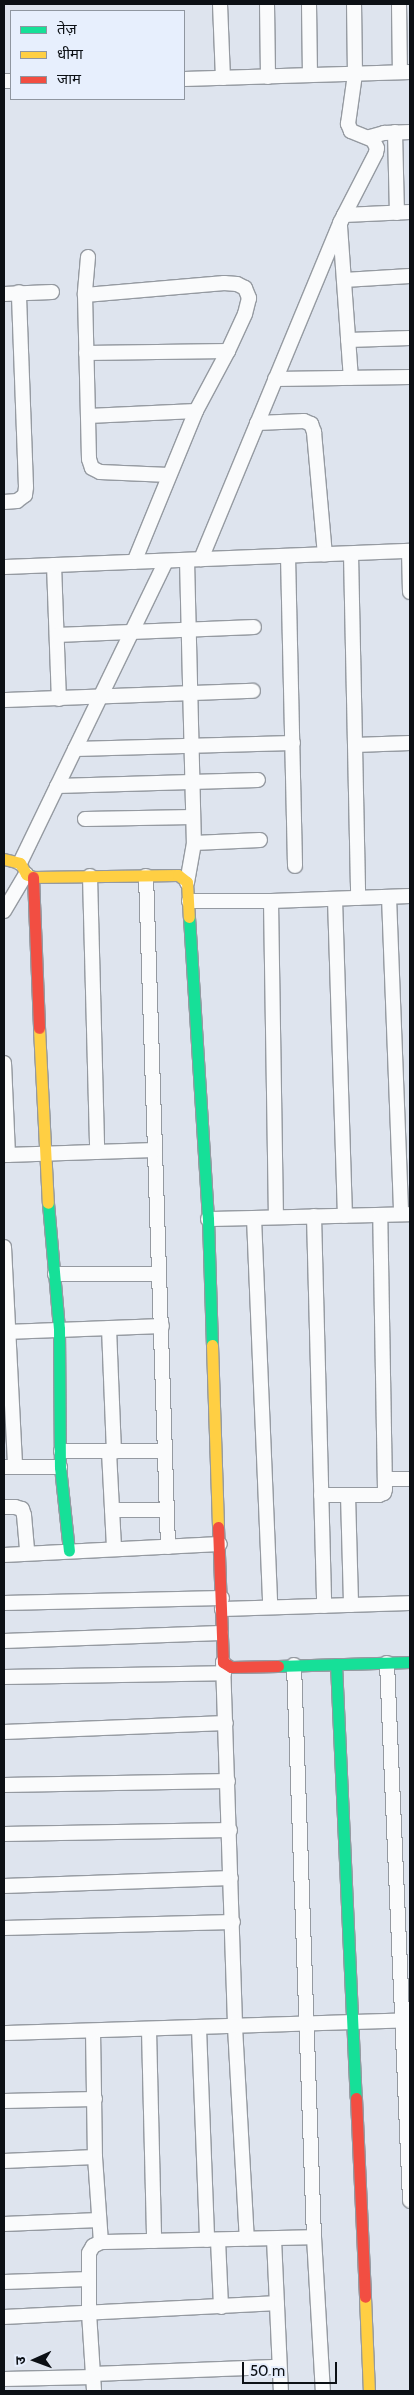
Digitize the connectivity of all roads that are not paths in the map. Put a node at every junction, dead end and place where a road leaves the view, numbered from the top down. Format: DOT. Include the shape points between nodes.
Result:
graph roads {
  1 [pos="220,4"];
  2 [pos="268,4"];
  3 [pos="309,4"];
  4 [pos="354,4"];
  5 [pos="398,4"];
  6 [pos="405,72"];
  7 [pos="355,74"];
  8 [pos="310,75"];
  9 [pos="268,77"];
  10 [pos="223,78"];
  11 [pos="185,79"];
  12 [pos="395,132"];
  13 [pos="410,132"];
  14 [pos="370,137"];
  15 [pos="404,213"];
  16 [pos="342,219"];
  17 [pos="88,257"];
  18 [pos="410,276"];
  19 [pos="344,280"];
  20 [pos="19,292"];
  21 [pos="52,292"];
  22 [pos="4,294"];
  23 [pos="85,295"];
  24 [pos="410,338"];
  25 [pos="348,340"];
  26 [pos="228,351"];
  27 [pos="86,353"];
  28 [pos="410,377"];
  29 [pos="351,378"];
  30 [pos="275,379"];
  31 [pos="196,411"];
  32 [pos="88,416"];
  33 [pos="257,423"];
  34 [pos="169,475"];
  35 [pos="4,502"];
  36 [pos="410,551"];
  37 [pos="351,554"];
  38 [pos="325,555"];
  39 [pos="288,556"];
  40 [pos="201,559"];
  41 [pos="187,560"];
  42 [pos="166,561"];
  43 [pos="134,562"];
  44 [pos="54,565"];
  45 [pos="4,567"];
  46 [pos="410,592"];
  47 [pos="254,627"];
  48 [pos="188,630"];
  49 [pos="132,632"];
  50 [pos="56,635"];
  51 [pos="253,691"];
  52 [pos="190,694"];
  53 [pos="100,697"];
  54 [pos="58,699"];
  55 [pos="4,700"];
  56 [pos="292,743"];
  57 [pos="410,743"];
  58 [pos="192,745"];
  59 [pos="355,745"];
  60 [pos="75,749"];
  61 [pos="258,780"];
  62 [pos="192,782"];
  63 [pos="57,786"];
  64 [pos="193,817"];
  65 [pos="85,819"];
  66 [pos="260,840"];
  67 [pos="194,843"];
  68 [pos="4,859"];
  69 [pos="295,866"];
  70 [pos="26,872"];
  71 [pos="90,876"];
  72 [pos="146,876"];
  73 [pos="187,882"];
  74 [pos="410,896"];
  75 [pos="389,897"];
  76 [pos="358,898"];
  77 [pos="335,899"];
  78 [pos="189,901"];
  79 [pos="272,901"];
  80 [pos="4,911"];
  81 [pos="4,1063"];
  82 [pos="155,1150"];
  83 [pos="97,1152"];
  84 [pos="44,1154"];
  85 [pos="6,1155"];
  86 [pos="406,1214"];
  87 [pos="380,1215"];
  88 [pos="314,1216"];
  89 [pos="345,1216"];
  90 [pos="276,1217"];
  91 [pos="254,1218"];
  92 [pos="208,1220"];
  93 [pos="4,1247"];
  94 [pos="55,1274"];
  95 [pos="159,1274"];
  96 [pos="162,1326"];
  97 [pos="109,1328"];
  98 [pos="59,1329"];
  99 [pos="5,1332"];
  100 [pos="61,1451"];
  101 [pos="165,1451"];
  102 [pos="112,1452"];
  103 [pos="9,1466"];
  104 [pos="60,1467"];
  105 [pos="385,1478"];
  106 [pos="410,1480"];
  107 [pos="321,1496"];
  108 [pos="348,1496"];
  109 [pos="4,1507"];
  110 [pos="112,1510"];
  111 [pos="167,1510"];
  112 [pos="220,1544"];
  113 [pos="168,1547"];
  114 [pos="114,1549"];
  115 [pos="69,1551"];
  116 [pos="27,1553"];
  117 [pos="4,1554"];
  118 [pos="4,1603"];
  119 [pos="222,1603"];
  120 [pos="410,1603"];
  121 [pos="351,1605"];
  122 [pos="324,1606"];
  123 [pos="270,1607"];
  124 [pos="221,1633"];
  125 [pos="4,1641"];
  126 [pos="410,1662"];
  127 [pos="387,1663"];
  128 [pos="336,1664"];
  129 [pos="294,1665"];
  130 [pos="223,1668"];
  131 [pos="4,1677"];
  132 [pos="226,1723"];
  133 [pos="4,1732"];
  134 [pos="228,1781"];
  135 [pos="4,1785"];
  136 [pos="230,1830"];
  137 [pos="4,1834"];
  138 [pos="231,1878"];
  139 [pos="4,1886"];
  140 [pos="232,1922"];
  141 [pos="4,1928"];
  142 [pos="406,2020"];
  143 [pos="350,2022"];
  144 [pos="305,2024"];
  145 [pos="235,2027"];
  146 [pos="199,2028"];
  147 [pos="149,2030"];
  148 [pos="93,2031"];
  149 [pos="4,2033"];
  150 [pos="95,2099"];
  151 [pos="4,2101"];
  152 [pos="95,2158"];
  153 [pos="4,2161"];
  154 [pos="410,2201"];
  155 [pos="99,2220"];
  156 [pos="4,2224"];
  157 [pos="314,2237"];
  158 [pos="247,2239"];
  159 [pos="274,2239"];
  160 [pos="213,2240"];
  161 [pos="154,2241"];
  162 [pos="101,2242"];
  163 [pos="89,2278"];
  164 [pos="4,2282"];
  165 [pos="277,2303"];
  166 [pos="221,2307"];
  167 [pos="89,2313"];
  168 [pos="4,2317"];
  169 [pos="279,2367"];
  170 [pos="4,2379"];
  171 [pos="94,2381"];
  172 [pos="280,2391"];
  173 [pos="322,2391"];
  174 [pos="369,2391"];
  1 -- 10 [label="street"];
  2 -- 9 [label="street"];
  3 -- 8 [label="street"];
  4 -- 7 [label="street"];
  5 -- 6 [label="street"];
  6 -- 7 [label="street"];
  7 -- 8 [label="street"];
  7 -- 14 [label="street" via="349,128 355,134"];
  8 -- 9 [label="street"];
  9 -- 10 [label="street"];
  10 -- 11 [label="street"];
  12 -- 13 [label="street"];
  12 -- 14 [label="street"];
  12 -- 15 [label="street"];
  14 -- 16 [label="street" via="376,143 376,153"];
  15 -- 16 [label="street"];
  16 -- 19 [label="street"];
  16 -- 30 [label="street"];
  17 -- 23 [label="street"];
  18 -- 19 [label="street"];
  19 -- 25 [label="street"];
  20 -- 21 [label="street"];
  20 -- 22 [label="street"];
  20 -- 35 [label="street" via="26,487 25,495 18,501"];
  23 -- 26 [label="street" via="224,282 237,284 245,288 249,298"];
  23 -- 27 [label="street"];
  24 -- 25 [label="street"];
  25 -- 29 [label="street"];
  26 -- 27 [label="street"];
  26 -- 31 [label="street"];
  27 -- 32 [label="street"];
  28 -- 29 [label="street"];
  29 -- 30 [label="street"];
  30 -- 33 [label="street"];
  31 -- 32 [label="street"];
  31 -- 34 [label="street"];
  32 -- 34 [label="street" via="92,468 100,472"];
  33 -- 38 [label="street" via="304,421 311,424"];
  33 -- 40 [label="street"];
  34 -- 43 [label="street"];
  36 -- 37 [label="street"];
  36 -- 46 [label="street"];
  37 -- 38 [label="street"];
  37 -- 59 [label="street"];
  38 -- 39 [label="street"];
  39 -- 40 [label="street"];
  39 -- 56 [label="street"];
  40 -- 41 [label="street"];
  41 -- 42 [label="street"];
  41 -- 48 [label="street"];
  42 -- 43 [label="street"];
  42 -- 49 [label="street"];
  43 -- 44 [label="street"];
  44 -- 45 [label="street"];
  44 -- 50 [label="street"];
  47 -- 48 [label="street"];
  48 -- 49 [label="street"];
  48 -- 52 [label="street"];
  49 -- 50 [label="street"];
  49 -- 53 [label="street"];
  50 -- 54 [label="street"];
  51 -- 52 [label="street"];
  52 -- 53 [label="street"];
  52 -- 58 [label="street"];
  53 -- 54 [label="street"];
  53 -- 60 [label="street"];
  54 -- 55 [label="street"];
  56 -- 58 [label="street"];
  56 -- 69 [label="street"];
  57 -- 59 [label="street"];
  58 -- 60 [label="street"];
  58 -- 62 [label="street"];
  59 -- 76 [label="street"];
  60 -- 63 [label="street"];
  61 -- 62 [label="street"];
  62 -- 63 [label="street"];
  62 -- 64 [label="street"];
  63 -- 70 [label="street"];
  64 -- 65 [label="street"];
  64 -- 67 [label="street"];
  66 -- 67 [label="street"];
  67 -- 73 [label="street"];
  68 -- 70 [label="street" via="14,860"];
  70 -- 71 [label="street"];
  70 -- 80 [label="street"];
  70 -- 84 [label="street"];
  71 -- 72 [label="street"];
  71 -- 83 [label="street"];
  72 -- 73 [label="street" via="178,875"];
  72 -- 82 [label="street"];
  73 -- 78 [label="street"];
  74 -- 75 [label="street"];
  75 -- 76 [label="street"];
  75 -- 86 [label="street"];
  76 -- 77 [label="street"];
  77 -- 79 [label="street"];
  77 -- 89 [label="street"];
  78 -- 79 [label="street"];
  78 -- 92 [label="street"];
  79 -- 90 [label="street"];
  81 -- 85 [label="street"];
  82 -- 83 [label="street"];
  82 -- 95 [label="street"];
  83 -- 84 [label="street"];
  84 -- 85 [label="street"];
  84 -- 94 [label="street"];
  86 -- 87 [label="street"];
  87 -- 89 [label="street"];
  87 -- 105 [label="street"];
  88 -- 89 [label="street"];
  88 -- 90 [label="street"];
  88 -- 107 [label="street"];
  90 -- 91 [label="street"];
  91 -- 92 [label="street"];
  91 -- 123 [label="street"];
  92 -- 112 [label="street"];
  93 -- 99 [label="street"];
  94 -- 95 [label="street"];
  94 -- 98 [label="street"];
  95 -- 96 [label="street"];
  96 -- 97 [label="street"];
  96 -- 101 [label="street"];
  97 -- 98 [label="street"];
  97 -- 102 [label="street"];
  98 -- 99 [label="street"];
  98 -- 100 [label="street"];
  99 -- 103 [label="street"];
  100 -- 102 [label="street"];
  100 -- 104 [label="street"];
  101 -- 102 [label="street"];
  101 -- 111 [label="street"];
  102 -- 110 [label="street"];
  103 -- 104 [label="street"];
  104 -- 115 [label="street"];
  105 -- 106 [label="street"];
  105 -- 108 [label="street" via="384,1493 380,1495"];
  107 -- 108 [label="street"];
  107 -- 122 [label="street"];
  108 -- 121 [label="street"];
  109 -- 116 [label="street" via="15,1506 22,1510"];
  110 -- 111 [label="street"];
  110 -- 114 [label="street"];
  111 -- 113 [label="street"];
  112 -- 113 [label="street"];
  112 -- 119 [label="street"];
  113 -- 114 [label="street"];
  114 -- 115 [label="street"];
  115 -- 116 [label="street"];
  116 -- 117 [label="street"];
  118 -- 119 [label="street"];
  119 -- 123 [label="street"];
  119 -- 124 [label="street"];
  120 -- 121 [label="street"];
  121 -- 122 [label="street"];
  122 -- 123 [label="street"];
  124 -- 125 [label="street"];
  124 -- 130 [label="street"];
  126 -- 127 [label="street"];
  127 -- 128 [label="street"];
  127 -- 142 [label="street"];
  128 -- 129 [label="street"];
  128 -- 143 [label="street"];
  129 -- 130 [label="street"];
  129 -- 144 [label="street"];
  130 -- 131 [label="street"];
  130 -- 132 [label="street"];
  132 -- 133 [label="street"];
  132 -- 134 [label="street"];
  134 -- 135 [label="street"];
  134 -- 136 [label="street"];
  136 -- 137 [label="street"];
  136 -- 138 [label="street"];
  138 -- 139 [label="street"];
  138 -- 140 [label="street"];
  140 -- 141 [label="street"];
  140 -- 145 [label="street"];
  142 -- 143 [label="street"];
  142 -- 154 [label="street"];
  143 -- 144 [label="street"];
  143 -- 174 [label="street"];
  144 -- 145 [label="street"];
  144 -- 157 [label="street"];
  145 -- 146 [label="street"];
  145 -- 158 [label="street"];
  146 -- 147 [label="street"];
  146 -- 160 [label="street"];
  147 -- 148 [label="street"];
  147 -- 161 [label="street"];
  148 -- 149 [label="street"];
  148 -- 150 [label="street"];
  150 -- 151 [label="street"];
  150 -- 152 [label="street"];
  152 -- 153 [label="street"];
  152 -- 155 [label="street"];
  155 -- 156 [label="street"];
  155 -- 162 [label="street"];
  157 -- 159 [label="street"];
  157 -- 173 [label="street"];
  158 -- 159 [label="street"];
  158 -- 160 [label="street"];
  159 -- 165 [label="street"];
  160 -- 161 [label="street"];
  160 -- 166 [label="street"];
  161 -- 162 [label="street"];
  162 -- 163 [label="street" via="89,2253"];
  163 -- 164 [label="street"];
  163 -- 167 [label="street"];
  165 -- 166 [label="street"];
  165 -- 169 [label="street"];
  166 -- 167 [label="street"];
  167 -- 168 [label="street"];
  167 -- 171 [label="street"];
  169 -- 171 [label="street"];
  169 -- 172 [label="street"];
  170 -- 171 [label="street"];
}
